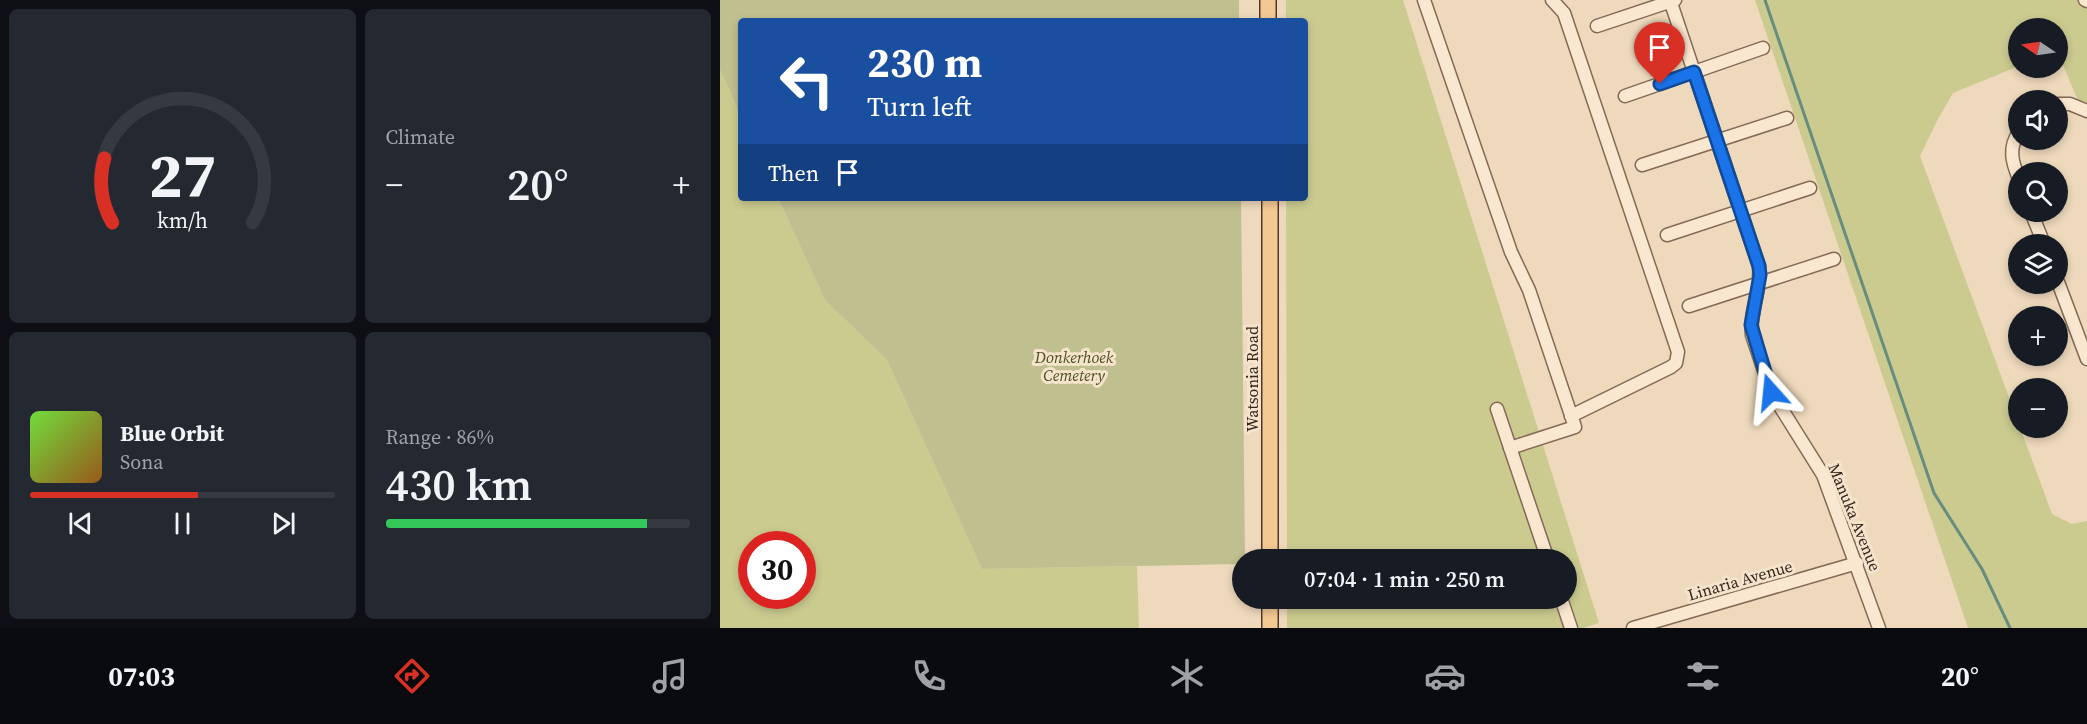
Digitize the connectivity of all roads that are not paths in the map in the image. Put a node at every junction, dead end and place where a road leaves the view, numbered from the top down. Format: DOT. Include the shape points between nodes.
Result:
graph roads {
  1 [pos="1268,0"];
  2 [pos="1424,0"];
  3 [pos="1552,0"];
  4 [pos="1672,0"];
  5 [pos="1268,18"];
  6 [pos="1597,26"];
  7 [pos="1763,48"];
  8 [pos="1694,72"];
  9 [pos="1625,96"];
  10 [pos="2068,104"];
  11 [pos="2087,111"];
  12 [pos="1787,118"];
  13 [pos="1717,141"];
  14 [pos="1642,165"];
  15 [pos="1810,188"];
  16 [pos="1270,201"];
  17 [pos="1740,211"];
  18 [pos="1667,235"];
  19 [pos="1834,258"];
  20 [pos="1759,283"];
  21 [pos="2063,294"];
  22 [pos="1689,306"];
  23 [pos="2087,359"];
  24 [pos="1497,409"];
  25 [pos="1571,416"];
  26 [pos="1510,448"];
  27 [pos="1270,549"];
  28 [pos="1544,549"];
  29 [pos="1857,563"];
  30 [pos="1270,609"];
  31 [pos="1565,609"];
  32 [pos="1270,628"];
  33 [pos="1571,628"];
  34 [pos="1633,628"];
  35 [pos="1879,628"];
  1 -- 5 [label="main road"];
  2 -- 25 [label="street"];
  3 -- 25 [label="street" via="1564,13 1678,351 1671,367"];
  4 -- 6 [label="street"];
  4 -- 8 [label="street, Manuka Avenue"];
  7 -- 8 [label="street"];
  8 -- 9 [label="street"];
  8 -- 13 [label="street, Manuka Avenue"];
  10 -- 11 [label="street"];
  12 -- 13 [label="street"];
  13 -- 14 [label="street"];
  13 -- 17 [label="street, Manuka Avenue"];
  15 -- 17 [label="street"];
  16 -- 27 [label="main road, Watsonia Road"];
  17 -- 18 [label="street"];
  17 -- 20 [label="street, Manuka Avenue" via="1759,266"];
  19 -- 20 [label="street"];
  20 -- 22 [label="street"];
  20 -- 29 [label="street, Manuka Avenue" via="1751,325 1771,392 1823,475"];
  21 -- 23 [label="street"];
  24 -- 26 [label="street"];
  25 -- 26 [label="street" via="1575,427"];
  26 -- 28 [label="street"];
  29 -- 34 [label="street, Linaria Avenue"];
  29 -- 35 [label="street, Manuka Avenue"];
  30 -- 32 [label="main road"];
  31 -- 33 [label="street"];
}
